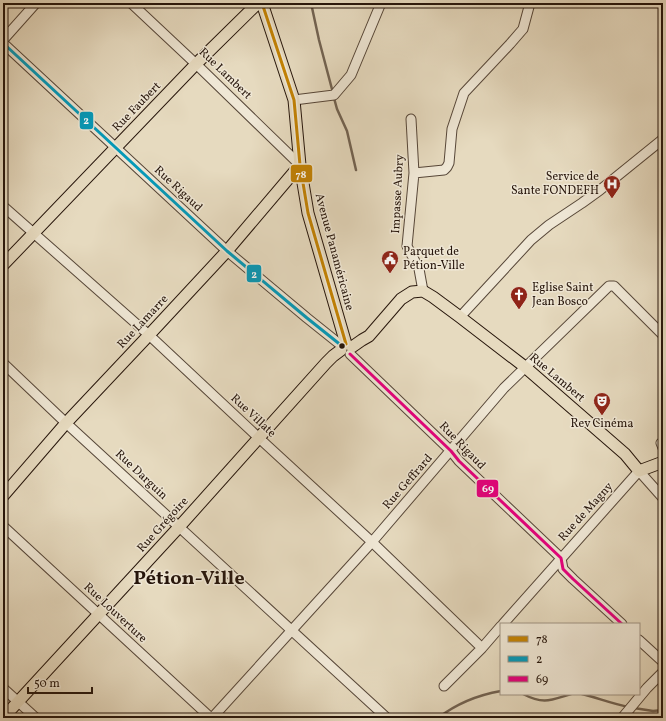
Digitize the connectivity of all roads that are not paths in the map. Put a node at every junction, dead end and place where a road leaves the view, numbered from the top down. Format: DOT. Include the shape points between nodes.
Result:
graph roads {
  1 [pos="36,3"];
  2 [pos="131,3"];
  3 [pos="258,3"];
  4 [pos="262,3"];
  5 [pos="380,3"];
  6 [pos="530,3"];
  7 [pos="3,41"];
  8 [pos="196,64"];
  9 [pos="294,100"];
  10 [pos="411,119"];
  11 [pos="663,139"];
  12 [pos="116,147"];
  13 [pos="300,165"];
  14 [pos="414,173"];
  15 [pos="3,206"];
  16 [pos="33,233"];
  17 [pos="227,251"];
  18 [pos="3,265"];
  19 [pos="423,292"];
  20 [pos="460,317"];
  21 [pos="149,335"];
  22 [pos="663,335"];
  23 [pos="346,348"];
  24 [pos="3,363"];
  25 [pos="525,367"];
  26 [pos="66,423"];
  27 [pos="259,438"];
  28 [pos="663,442"];
  29 [pos="663,448"];
  30 [pos="451,451"];
  31 [pos="663,462"];
  32 [pos="639,471"];
  33 [pos="3,496"];
  34 [pos="663,498"];
  35 [pos="3,526"];
  36 [pos="179,527"];
  37 [pos="372,542"];
  38 [pos="561,558"];
  39 [pos="99,614"];
  40 [pos="504,623"];
  41 [pos="621,623"];
  42 [pos="500,627"];
  43 [pos="291,630"];
  44 [pos="640,641"];
  45 [pos="482,648"];
  46 [pos="663,662"];
  47 [pos="663,672"];
  48 [pos="444,686"];
  49 [pos="3,688"];
  50 [pos="18,702"];
  51 [pos="3,718"];
  52 [pos="36,718"];
  53 [pos="212,718"];
  54 [pos="387,718"];
  55 [pos="622,718"];
  1 -- 7 [label="street"];
  2 -- 8 [label="street, Rue Lambert"];
  3 -- 8 [label="main road, Rue Faubert"];
  4 -- 9 [label="main road, Avenue Panaméricaine"];
  5 -- 9 [label="street" via="351,75 334,96"];
  6 -- 14 [label="street" via="523,29 464,93 452,129 447,167 444,170"];
  7 -- 12 [label="street, Rue Rigaud"];
  8 -- 12 [label="main road, Rue Faubert"];
  8 -- 13 [label="street, Rue Lambert"];
  9 -- 13 [label="main road, Avenue Panaméricaine"];
  10 -- 14 [label="street, Impasse Aubry"];
  11 -- 20 [label="street" via="582,203 538,233"];
  12 -- 16 [label="main road, Rue Faubert"];
  12 -- 17 [label="street, Rue Rigaud"];
  13 -- 17 [label="main road, Rue Lamarre"];
  13 -- 23 [label="main road, Avenue Panaméricaine" via="308,213"];
  14 -- 19 [label="street, Impasse Aubry" via="407,246 419,269"];
  15 -- 16 [label="street, Rue Villate"];
  16 -- 18 [label="main road, Rue Faubert"];
  16 -- 21 [label="street, Rue Villate"];
  17 -- 21 [label="main road, Rue Lamarre"];
  17 -- 23 [label="street, Rue Rigaud"];
  19 -- 20 [label="main road, Rue Lambert"];
  19 -- 23 [label="main road, Rue Grégoire" via="412,292 401,299 369,336"];
  20 -- 25 [label="main road, Rue Lambert"];
  21 -- 26 [label="main road, Rue Lamarre"];
  21 -- 27 [label="street, Rue Villate"];
  22 -- 25 [label="street, Rue Geffrard" via="614,286 609,286"];
  23 -- 27 [label="main road, Rue Grégoire" via="326,363"];
  23 -- 30 [label="street, Rue Rigaud"];
  24 -- 26 [label="street, Rue Darguin"];
  25 -- 30 [label="street, Rue Geffrard"];
  25 -- 32 [label="main road, Rue Lambert" via="625,454"];
  26 -- 33 [label="main road, Rue Lamarre"];
  26 -- 36 [label="street, Rue Darguin"];
  27 -- 36 [label="main road, Rue Grégoire"];
  27 -- 37 [label="street, Rue Villate"];
  28 -- 29 [label="street"];
  30 -- 37 [label="street, Rue Geffrard"];
  30 -- 38 [label="street, Rue Rigaud" via="459,462"];
  31 -- 32 [label="main road"];
  32 -- 34 [label="street, Rue Lambert"];
  32 -- 38 [label="street, Rue de Magny"];
  35 -- 39 [label="street, Rue Louverture"];
  36 -- 39 [label="main road, Rue Grégoire"];
  36 -- 43 [label="street, Rue Darguin"];
  37 -- 43 [label="street, Rue Geffrard"];
  37 -- 45 [label="street, Rue Villate"];
  38 -- 40 [label="street, Rue de Magny"];
  38 -- 41 [label="street, Rue Rigaud" via="563,569"];
  39 -- 50 [label="main road, Rue Grégoire"];
  39 -- 53 [label="street, Rue Louverture"];
  42 -- 45 [label="street, Rue de Magny"];
  43 -- 53 [label="street, Rue Geffrard"];
  43 -- 54 [label="street, Rue Darguin"];
  44 -- 46 [label="street"];
  45 -- 48 [label="street, Rue de Magny"];
  47 -- 55 [label="street"];
  49 -- 50 [label="street"];
  50 -- 51 [label="main road, Rue Grégoire"];
  50 -- 52 [label="street"];
}
